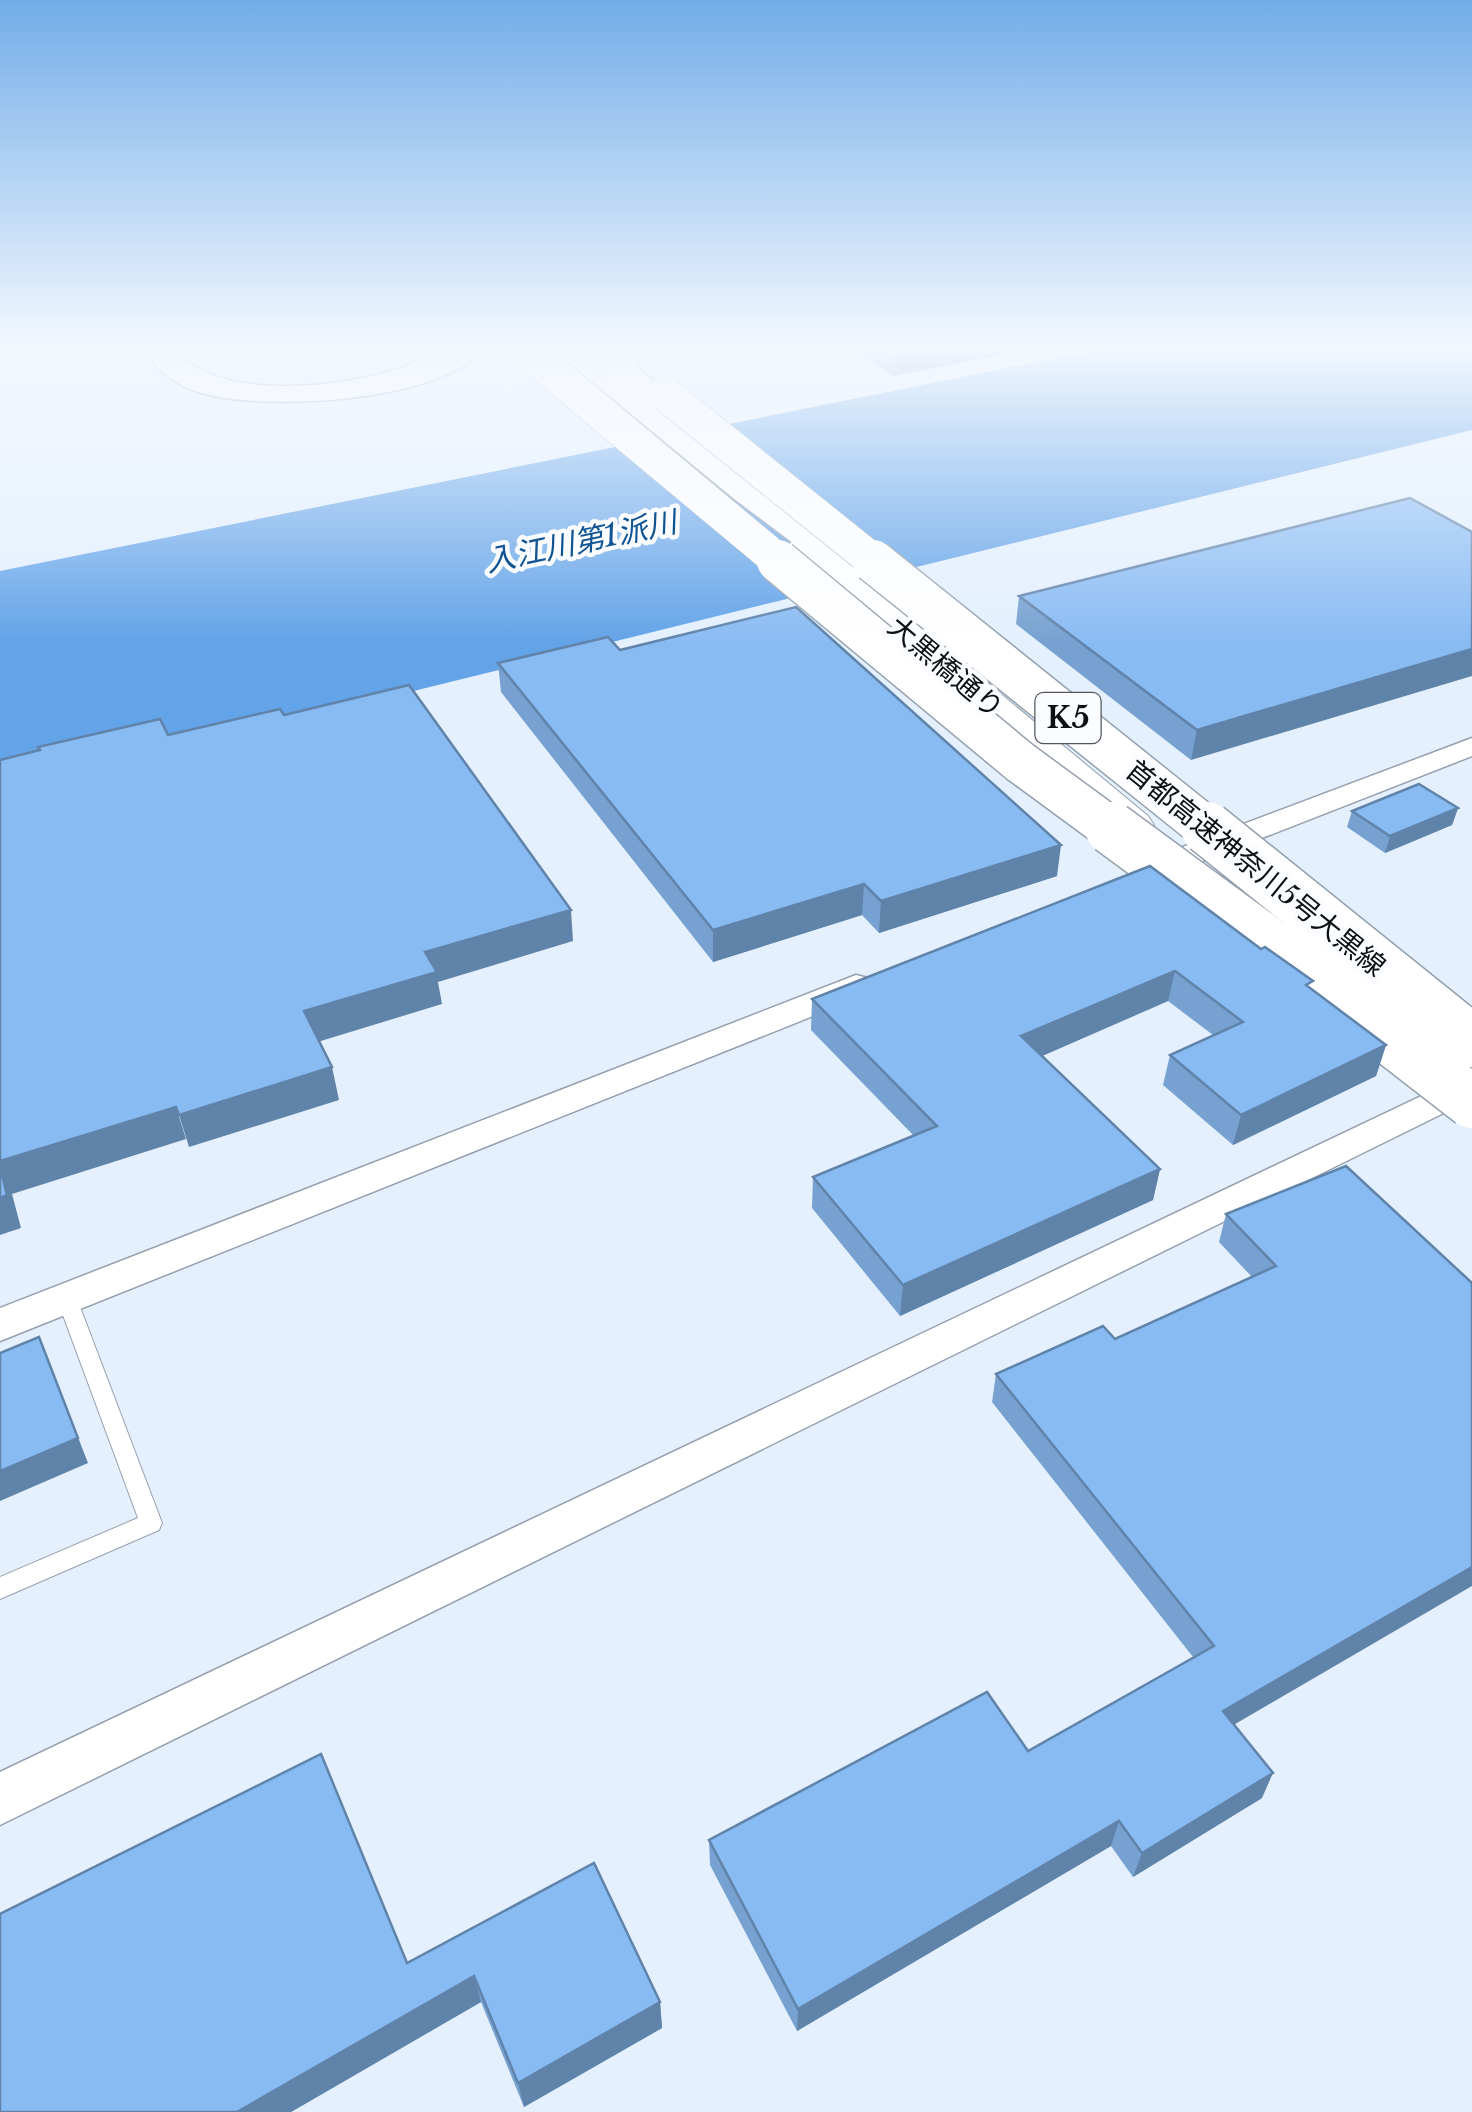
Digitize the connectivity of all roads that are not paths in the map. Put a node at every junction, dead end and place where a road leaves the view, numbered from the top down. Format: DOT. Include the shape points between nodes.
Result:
graph roads {
  1 [pos="641,447"];
  2 [pos="689,447"];
  3 [pos="705,447"];
  4 [pos="707,447"];
  5 [pos="713,447"];
  6 [pos="721,447"];
  7 [pos="873,584"];
  8 [pos="959,650"];
  9 [pos="1472,746"];
  10 [pos="1223,842"];
  11 [pos="1176,860"];
  12 [pos="1120,882"];
  13 [pos="880,977"];
  14 [pos="1472,1043"];
  15 [pos="1468,1093"];
  16 [pos="67,1299"];
  17 [pos="0,1325"];
  18 [pos="0,1588"];
  19 [pos="0,1799"];
  1 -- 15 [label="highway, bridge" via="1020,762"];
  2 -- 8 [label="highway"];
  3 -- 7 [label="street, 大黒橋通り"];
  4 -- 14 [label="highway, 首都高速神奈川5号大黒線 / K5, bridge"];
  5 -- 8 [label="highway, K5, bridge"];
  6 -- 7 [label="street, 大黒橋通り, bridge"];
  7 -- 10 [label="street, 大黒橋通り" via="999,659"];
  7 -- 11 [label="street, 大黒橋通り"];
  8 -- 15 [label="highway, 首都高速神奈川5号大黒線 / K5"];
  9 -- 10 [label="street"];
  10 -- 11 [label="street"];
  10 -- 14 [label="street, 大黒橋通り"];
  11 -- 12 [label="street"];
  11 -- 15 [label="street, 大黒橋通り"];
  13 -- 16 [label="street"];
  15 -- 19 [label="street"];
  16 -- 17 [label="street"];
  16 -- 18 [label="lane" via="151,1523"];
}
